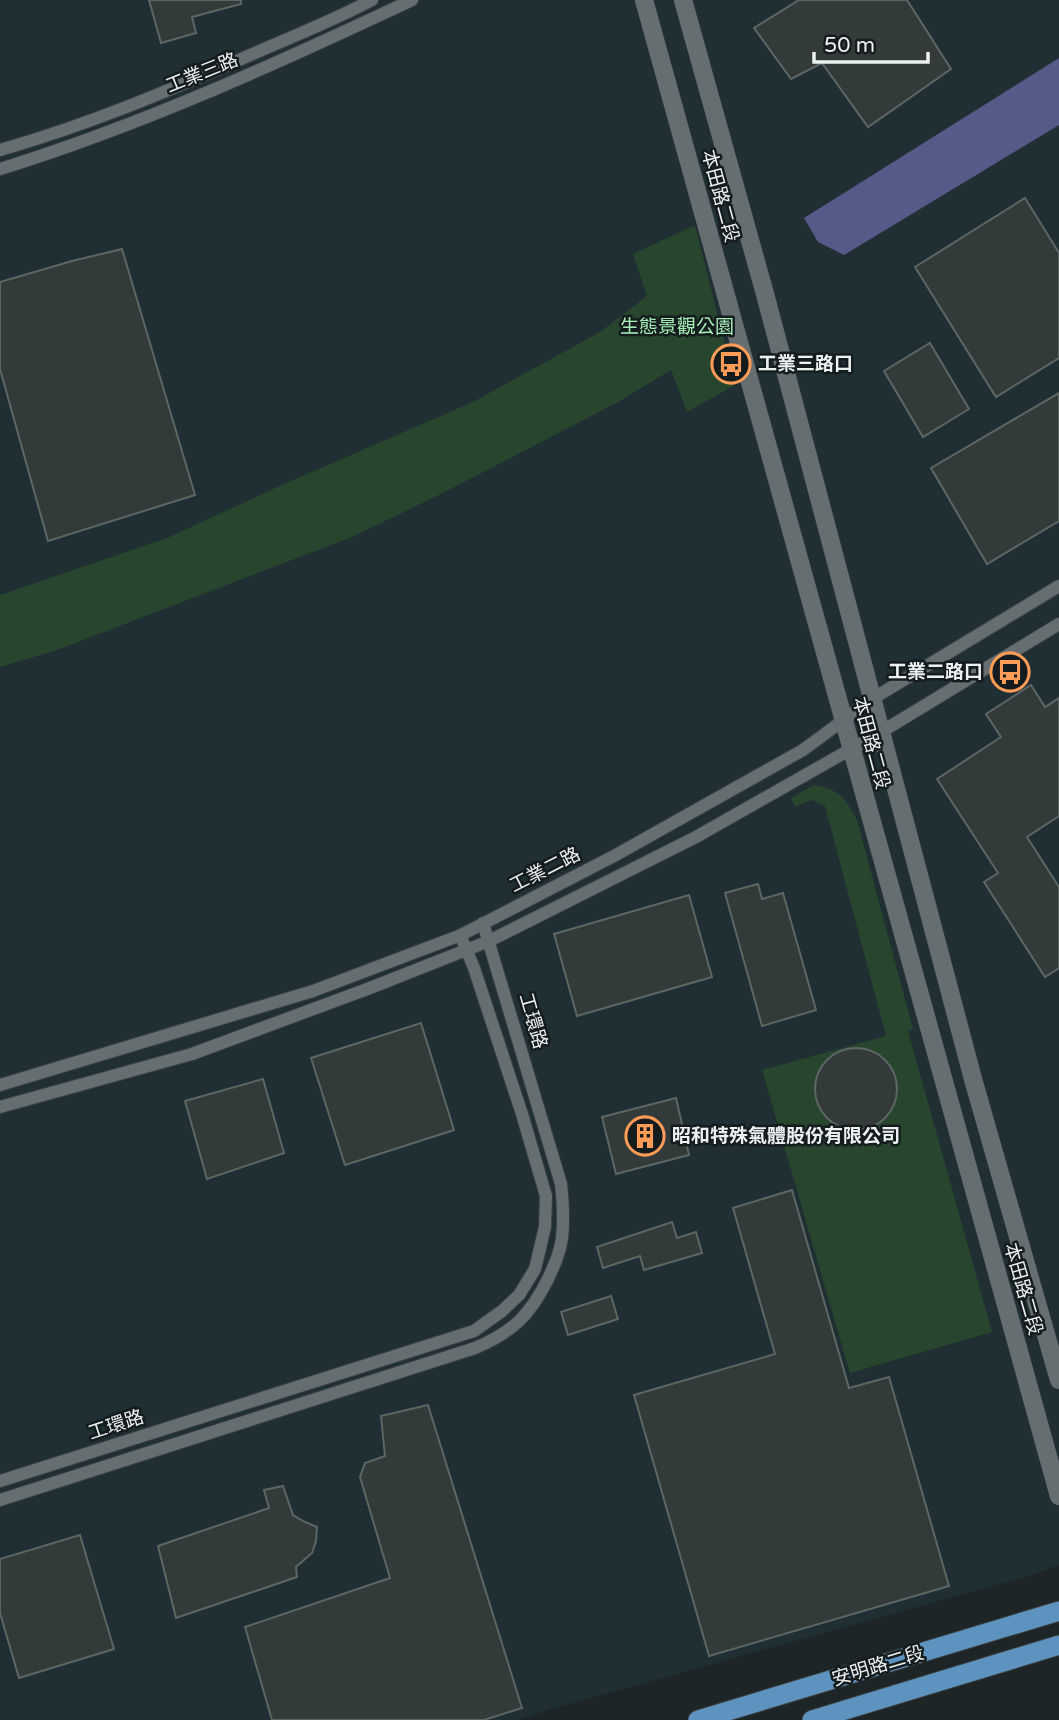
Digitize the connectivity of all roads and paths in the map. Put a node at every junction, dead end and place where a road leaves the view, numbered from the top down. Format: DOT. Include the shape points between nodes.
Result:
graph roads {
  1 [pos="412,0"];
  2 [pos="644,0"];
  3 [pos="683,0"];
  4 [pos="370,1"];
  5 [pos="376,17"];
  6 [pos="97,119"];
  7 [pos="102,133"];
  8 [pos="0,150"];
  9 [pos="0,169"];
  10 [pos="1059,586"];
  11 [pos="1059,624"];
  12 [pos="872,699"];
  13 [pos="843,720"];
  14 [pos="881,732"];
  15 [pos="851,749"];
  16 [pos="619,853"];
  17 [pos="627,872"];
  18 [pos="484,923"];
  19 [pos="461,935"];
  20 [pos="489,941"];
  21 [pos="467,950"];
  22 [pos="138,1043"];
  23 [pos="143,1067"];
  24 [pos="16,1080"];
  25 [pos="0,1085"];
  26 [pos="22,1101"];
  27 [pos="0,1107"];
  28 [pos="545,1129"];
  29 [pos="528,1134"];
  30 [pos="502,1311"];
  31 [pos="514,1326"];
  32 [pos="1059,1380"];
  33 [pos="317,1381"];
  34 [pos="323,1397"];
  35 [pos="253,1402"];
  36 [pos="257,1418"];
  37 [pos="180,1424"];
  38 [pos="186,1440"];
  39 [pos="62,1462"];
  40 [pos="69,1478"];
  41 [pos="0,1481"];
  42 [pos="1059,1496"];
  43 [pos="0,1500"];
  44 [pos="1059,1611"];
  45 [pos="1059,1644"];
  46 [pos="698,1720"];
  47 [pos="812,1720"];
  1 -- 5 [label="street, 工業三路"];
  2 -- 13 [label="street, 本田路二段"];
  3 -- 12 [label="street, 本田路二段"];
  4 -- 5 [label="street"];
  4 -- 6 [label="street, 工業三路"];
  5 -- 7 [label="street, 工業三路" via="213,91"];
  6 -- 7 [label="street"];
  6 -- 8 [label="street, 工業三路"];
  7 -- 9 [label="street, 工業三路"];
  10 -- 12 [label="street, 工業二路"];
  11 -- 14 [label="street, 工業二路"];
  12 -- 13 [label="street, 工業二路"];
  12 -- 14 [label="street, 本田路二段"];
  13 -- 15 [label="street, 本田路二段"];
  13 -- 16 [label="street, 工業二路" via="803,750"];
  14 -- 15 [label="street, 工業二路"];
  14 -- 32 [label="street, 本田路二段"];
  15 -- 17 [label="street, 工業二路"];
  15 -- 42 [label="street, 本田路二段"];
  16 -- 17 [label="street"];
  16 -- 18 [label="street, 工業二路"];
  17 -- 20 [label="street, 工業二路"];
  18 -- 19 [label="street, 工業二路"];
  18 -- 20 [label="street, 工環路"];
  19 -- 21 [label="street, 工環路"];
  19 -- 22 [label="street, 工業二路" via="313,991"];
  20 -- 21 [label="street, 工業二路"];
  20 -- 28 [label="street, 工環路"];
  21 -- 23 [label="street, 工業二路" via="192,1054"];
  21 -- 29 [label="street, 工環路"];
  22 -- 23 [label="street"];
  22 -- 24 [label="street, 工業二路"];
  23 -- 26 [label="street, 工業二路"];
  24 -- 25 [label="street, 工業二路"];
  24 -- 26 [label="street"];
  26 -- 27 [label="street, 工業二路"];
  28 -- 29 [label="street"];
  28 -- 31 [label="street, 工環路" via="561,1184 562,1240 543,1289"];
  29 -- 30 [label="street, 工環路" via="546,1196 545,1227 534,1269 519,1295"];
  30 -- 31 [label="street"];
  30 -- 33 [label="street, 工環路" via="474,1331"];
  31 -- 34 [label="street, 工環路" via="475,1348"];
  33 -- 34 [label="street"];
  33 -- 35 [label="street, 工環路"];
  34 -- 36 [label="street, 工環路"];
  35 -- 36 [label="street"];
  35 -- 37 [label="street, 工環路"];
  36 -- 38 [label="street, 工環路"];
  37 -- 38 [label="street"];
  37 -- 39 [label="street, 工環路"];
  38 -- 40 [label="street, 工環路"];
  39 -- 40 [label="street"];
  39 -- 41 [label="street, 工環路"];
  40 -- 43 [label="street, 工環路"];
  44 -- 46 [label="main road, 安明路二段"];
  45 -- 47 [label="main road, 安明路二段"];
}
